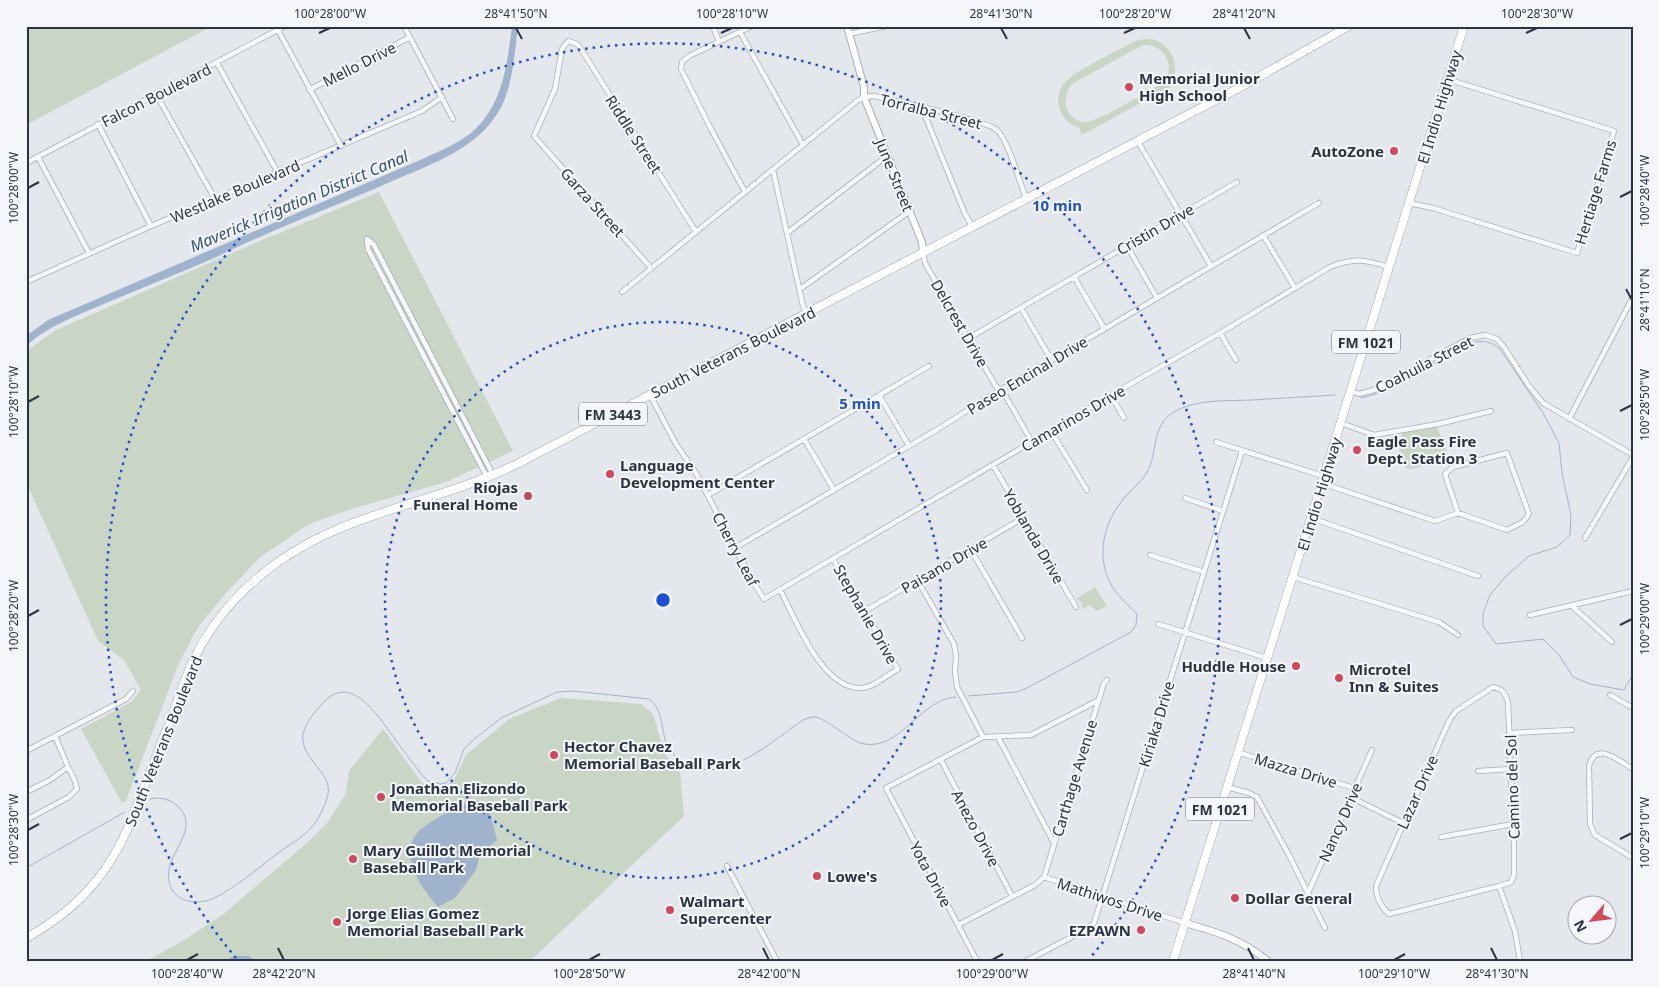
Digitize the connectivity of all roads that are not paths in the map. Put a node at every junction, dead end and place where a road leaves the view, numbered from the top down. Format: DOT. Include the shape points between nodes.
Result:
graph roads {
  1 [pos="285,26"];
  2 [pos="404,26"];
  3 [pos="713,26"];
  4 [pos="752,26"];
  5 [pos="847,26"];
  6 [pos="886,26"];
  7 [pos="1349,26"];
  8 [pos="1463,27"];
  9 [pos="278,30"];
  10 [pos="740,32"];
  11 [pos="849,34"];
  12 [pos="410,37"];
  13 [pos="719,42"];
  14 [pos="217,63"];
  15 [pos="1447,79"];
  16 [pos="309,90"];
  17 [pos="156,94"];
  18 [pos="442,97"];
  19 [pos="864,97"];
  20 [pos="922,108"];
  21 [pos="454,120"];
  22 [pos="98,124"];
  23 [pos="534,136"];
  24 [pos="1137,140"];
  25 [pos="803,145"];
  26 [pos="340,146"];
  27 [pos="887,156"];
  28 [pos="38,157"];
  29 [pos="26,163"];
  30 [pos="773,170"];
  31 [pos="278,173"];
  32 [pos="1237,182"];
  33 [pos="745,192"];
  34 [pos="1026,198"];
  35 [pos="215,199"];
  36 [pos="1319,203"];
  37 [pos="1409,203"];
  38 [pos="910,211"];
  39 [pos="1180,215"];
  40 [pos="151,226"];
  41 [pos="972,226"];
  42 [pos="696,232"];
  43 [pos="788,233"];
  44 [pos="1263,235"];
  45 [pos="1127,246"];
  46 [pos="90,253"];
  47 [pos="923,253"];
  48 [pos="1211,266"];
  49 [pos="652,268"];
  50 [pos="1388,268"];
  51 [pos="1074,277"];
  52 [pos="27,280"];
  53 [pos="393,280"];
  54 [pos="386,284"];
  55 [pos="1296,288"];
  56 [pos="800,289"];
  57 [pos="622,292"];
  58 [pos="1633,297"];
  59 [pos="1157,298"];
  60 [pos="1021,308"];
  61 [pos="807,314"];
  62 [pos="416,324"];
  63 [pos="409,328"];
  64 [pos="1104,328"];
  65 [pos="1220,333"];
  66 [pos="969,338"];
  67 [pos="1051,359"];
  68 [pos="1236,360"];
  69 [pos="929,366"];
  70 [pos="439,369"];
  71 [pos="432,373"];
  72 [pos="1000,390"];
  73 [pos="1351,391"];
  74 [pos="650,395"];
  75 [pos="879,395"];
  76 [pos="1111,396"];
  77 [pos="1491,411"];
  78 [pos="1124,418"];
  79 [pos="1569,418"];
  80 [pos="465,419"];
  81 [pos="458,423"];
  82 [pos="1340,423"];
  83 [pos="1051,431"];
  84 [pos="804,439"];
  85 [pos="1032,442"];
  86 [pos="1216,442"];
  87 [pos="909,446"];
  88 [pos="1242,451"];
  89 [pos="1633,456"];
  90 [pos="993,465"];
  91 [pos="490,476"];
  92 [pos="1322,480"];
  93 [pos="834,490"];
  94 [pos="1087,490"];
  95 [pos="708,495"];
  96 [pos="1185,498"];
  97 [pos="1223,511"];
  98 [pos="1458,513"];
  99 [pos="1023,518"];
  100 [pos="1311,518"];
  101 [pos="1585,538"];
  102 [pos="735,548"];
  103 [pos="971,550"];
  104 [pos="1150,555"];
  105 [pos="833,559"];
  106 [pos="1204,572"];
  107 [pos="1478,576"];
  108 [pos="1293,577"];
  109 [pos="918,581"];
  110 [pos="780,590"];
  111 [pos="1633,591"];
  112 [pos="764,599"];
  113 [pos="1572,606"];
  114 [pos="1076,607"];
  115 [pos="864,612"];
  116 [pos="1530,615"];
  117 [pos="1158,624"];
  118 [pos="1185,632"];
  119 [pos="1458,635"];
  120 [pos="1022,638"];
  121 [pos="1612,642"];
  122 [pos="1267,658"];
  123 [pos="1107,680"];
  124 [pos="1493,687"];
  125 [pos="133,690"];
  126 [pos="1610,695"];
  127 [pos="1098,700"];
  128 [pos="1633,708"];
  129 [pos="1572,730"];
  130 [pos="1510,733"];
  131 [pos="55,736"];
  132 [pos="983,737"];
  133 [pos="998,737"];
  134 [pos="1372,750"];
  135 [pos="26,751"];
  136 [pos="1237,752"];
  137 [pos="940,760"];
  138 [pos="68,767"];
  139 [pos="1511,769"];
  140 [pos="1633,769"];
  141 [pos="1478,771"];
  142 [pos="1227,787"];
  143 [pos="1354,788"];
  144 [pos="26,792"];
  145 [pos="1350,797"];
  146 [pos="26,820"];
  147 [pos="1403,823"];
  148 [pos="1513,824"];
  149 [pos="1441,837"];
  150 [pos="1054,843"];
  151 [pos="1633,858"];
  152 [pos="727,866"];
  153 [pos="1044,877"];
  154 [pos="1499,886"];
  155 [pos="1308,893"];
  156 [pos="1012,896"];
  157 [pos="1103,896"];
  158 [pos="1185,923"];
  159 [pos="958,925"];
  160 [pos="1326,928"];
  161 [pos="26,938"];
  162 [pos="777,961"];
  163 [pos="977,961"];
  164 [pos="1026,961"];
  165 [pos="1173,961"];
  166 [pos="1268,961"];
  167 [pos="1520,961"];
  1 -- 9 [label="street, Falcon Boulevard"];
  2 -- 12 [label="street"];
  3 -- 13 [label="street"];
  4 -- 10 [label="street"];
  5 -- 11 [label="street, June Street"];
  6 -- 11 [label="street"];
  7 -- 24 [label="main road, South Veterans Boulevard / FM 3443" via="1239,88"];
  8 -- 15 [label="main road, El Indio Highway / FM 1021"];
  9 -- 14 [label="street, Falcon Boulevard"];
  9 -- 16 [label="street"];
  10 -- 13 [label="street"];
  10 -- 25 [label="street"];
  11 -- 19 [label="street, June Street"];
  12 -- 16 [label="street, Mello Drive"];
  12 -- 18 [label="street"];
  13 -- 33 [label="street" via="689,56 682,62 681,69"];
  14 -- 17 [label="street, Falcon Boulevard"];
  14 -- 31 [label="street"];
  15 -- 37 [label="main road, El Indio Highway / FM 1021"];
  15 -- 37 [label="street, Hertiage Farms" via="1614,131 1577,253"];
  16 -- 26 [label="street"];
  17 -- 22 [label="street, Falcon Boulevard"];
  17 -- 35 [label="street"];
  18 -- 21 [label="street"];
  18 -- 26 [label="street, Westlake Boulevard" via="422,111"];
  19 -- 20 [label="street, Torralba Street" via="874,96"];
  19 -- 25 [label="street"];
  19 -- 27 [label="street, June Street"];
  20 -- 34 [label="street, Torralba Street" via="969,119 997,130"];
  20 -- 41 [label="street"];
  22 -- 28 [label="street, Falcon Boulevard"];
  22 -- 40 [label="street"];
  23 -- 42 [label="street, Riddle Street" via="555,89 562,49 568,41 577,44"];
  23 -- 49 [label="street, Garza Street"];
  24 -- 34 [label="main road, South Veterans Boulevard / FM 3443"];
  24 -- 39 [label="street"];
  25 -- 30 [label="street"];
  26 -- 31 [label="street, Westlake Boulevard"];
  27 -- 38 [label="street, June Street"];
  27 -- 43 [label="street"];
  28 -- 29 [label="street, Falcon Boulevard"];
  28 -- 46 [label="street"];
  30 -- 33 [label="street"];
  30 -- 43 [label="street"];
  31 -- 35 [label="street, Westlake Boulevard"];
  32 -- 39 [label="street, Cristin Drive"];
  33 -- 42 [label="street"];
  34 -- 41 [label="main road, South Veterans Boulevard / FM 3443"];
  35 -- 40 [label="street, Westlake Boulevard"];
  36 -- 44 [label="street, Paseo Encinal Drive"];
  37 -- 50 [label="main road, El Indio Highway / FM 1021"];
  38 -- 47 [label="street, June Street"];
  38 -- 56 [label="street"];
  39 -- 45 [label="street, Cristin Drive"];
  39 -- 48 [label="street"];
  40 -- 46 [label="street, Westlake Boulevard"];
  41 -- 47 [label="main road, South Veterans Boulevard / FM 3443"];
  42 -- 49 [label="street"];
  43 -- 56 [label="street"];
  44 -- 48 [label="street, Paseo Encinal Drive"];
  44 -- 55 [label="street"];
  45 -- 51 [label="street, Cristin Drive"];
  45 -- 59 [label="street"];
  46 -- 52 [label="street, Westlake Boulevard"];
  47 -- 61 [label="main road, South Veterans Boulevard / FM 3443"];
  47 -- 66 [label="street, Delcrest Drive" via="925,263"];
  48 -- 59 [label="street, Paseo Encinal Drive"];
  49 -- 57 [label="street"];
  50 -- 55 [label="street, Camarinos Drive" via="1363,260 1346,261"];
  50 -- 73 [label="main road, El Indio Highway / FM 1021"];
  51 -- 60 [label="street, Cristin Drive"];
  51 -- 64 [label="street"];
  53 -- 54 [label="street"];
  53 -- 54 [label="street" via="374,245 367,239 368,248"];
  53 -- 62 [label="street"];
  54 -- 63 [label="street"];
  55 -- 65 [label="street, Camarinos Drive"];
  56 -- 61 [label="street"];
  58 -- 79 [label="street"];
  59 -- 64 [label="street, Paseo Encinal Drive"];
  60 -- 66 [label="street, Cristin Drive"];
  60 -- 67 [label="street"];
  61 -- 74 [label="main road, South Veterans Boulevard / FM 3443"];
  62 -- 63 [label="street"];
  62 -- 70 [label="street"];
  63 -- 71 [label="street"];
  64 -- 67 [label="street, Paseo Encinal Drive"];
  65 -- 68 [label="street"];
  65 -- 76 [label="street, Camarinos Drive"];
  66 -- 72 [label="street, Delcrest Drive"];
  67 -- 72 [label="street, Paseo Encinal Drive"];
  69 -- 75 [label="street"];
  70 -- 71 [label="street"];
  70 -- 80 [label="street"];
  71 -- 81 [label="street"];
  72 -- 85 [label="street, Delcrest Drive"];
  72 -- 87 [label="street, Paseo Encinal Drive"];
  73 -- 79 [label="street, Coahuila Street" via="1359,394 1374,390 1470,338 1485,335 1504,347 1543,403"];
  73 -- 82 [label="main road, El Indio Highway / FM 1021"];
  74 -- 91 [label="main road, South Veterans Boulevard / FM 3443"];
  74 -- 95 [label="street, Cherry Leaf"];
  75 -- 84 [label="street"];
  75 -- 87 [label="street"];
  76 -- 78 [label="street"];
  76 -- 83 [label="street, Camarinos Drive"];
  77 -- 82 [label="street" via="1374,435"];
  79 -- 89 [label="street"];
  80 -- 81 [label="street"];
  80 -- 91 [label="street"];
  81 -- 91 [label="street"];
  82 -- 92 [label="main road, El Indio Highway / FM 1021"];
  83 -- 85 [label="street, Camarinos Drive"];
  83 -- 94 [label="street"];
  84 -- 93 [label="street"];
  84 -- 95 [label="street"];
  85 -- 90 [label="street, Camarinos Drive"];
  86 -- 88 [label="street"];
  87 -- 93 [label="street, Paseo Encinal Drive"];
  88 -- 92 [label="street"];
  88 -- 97 [label="street, Kiriaka Drive"];
  89 -- 101 [label="street"];
  90 -- 99 [label="street, Yoblanda Drive"];
  90 -- 105 [label="street, Camarinos Drive"];
  91 -- 161 [label="main road, South Veterans Boulevard / FM 3443" via="311,540 262,573 244,590 213,627 195,658 131,821 108,867 72,906"];
  92 -- 98 [label="street" via="1435,521"];
  92 -- 100 [label="main road, El Indio Highway / FM 1021"];
  93 -- 102 [label="street, Paseo Encinal Drive"];
  95 -- 102 [label="street, Cherry Leaf"];
  96 -- 97 [label="street"];
  97 -- 106 [label="street, Kiriaka Drive"];
  98 -- 98 [label="street" via="1507,530 1523,522 1529,514 1507,453 1453,467 1444,474"];
  99 -- 103 [label="street, Paisano Drive"];
  99 -- 114 [label="street, Yoblanda Drive"];
  100 -- 107 [label="street"];
  100 -- 108 [label="main road, El Indio Highway / FM 1021"];
  102 -- 112 [label="street, Cherry Leaf"];
  103 -- 109 [label="street, Paisano Drive"];
  103 -- 120 [label="street"];
  104 -- 106 [label="street"];
  105 -- 110 [label="street, Camarinos Drive"];
  105 -- 115 [label="street, Stephanie Drive"];
  106 -- 118 [label="street, Kiriaka Drive"];
  108 -- 119 [label="street" via="1439,622"];
  108 -- 122 [label="main road, El Indio Highway / FM 1021"];
  109 -- 115 [label="street, Paisano Drive"];
  109 -- 132 [label="street" via="954,644 957,687"];
  110 -- 112 [label="street, Camarinos Drive"];
  110 -- 115 [label="street, Stephanie Drive" via="820,663 842,683 860,688 898,669"];
  111 -- 113 [label="street"];
  113 -- 116 [label="street"];
  113 -- 121 [label="street"];
  117 -- 118 [label="street"];
  118 -- 122 [label="street"];
  118 -- 157 [label="street, Kiriaka Drive"];
  122 -- 136 [label="main road, El Indio Highway / FM 1021"];
  123 -- 127 [label="street, Carthage Avenue"];
  124 -- 130 [label="street, Camino del Sol" via="1505,693"];
  124 -- 147 [label="street, Lazar Drive" via="1456,711 1449,721"];
  125 -- 131 [label="street" via="126,699"];
  126 -- 128 [label="street"];
  127 -- 133 [label="street" via="1031,735"];
  127 -- 150 [label="street, Carthage Avenue"];
  129 -- 130 [label="street"];
  130 -- 139 [label="street, Camino del Sol"];
  131 -- 135 [label="street"];
  131 -- 138 [label="street"];
  132 -- 133 [label="street"];
  132 -- 137 [label="street"];
  133 -- 150 [label="street"];
  134 -- 143 [label="street, Nancy Drive"];
  136 -- 142 [label="main road, El Indio Highway / FM 1021"];
  136 -- 143 [label="street, Mazza Drive"];
  137 -- 156 [label="street, Anezo Drive"];
  137 -- 159 [label="street, Yota Drive" via="886,788"];
  138 -- 144 [label="street"];
  138 -- 146 [label="street" via="77,790"];
  139 -- 141 [label="street"];
  139 -- 148 [label="street, Camino del Sol"];
  140 -- 151 [label="street" via="1599,753 1589,766 1590,824 1595,835"];
  142 -- 155 [label="street" via="1257,797"];
  142 -- 158 [label="main road, El Indio Highway / FM 1021"];
  143 -- 145 [label="street, Nancy Drive"];
  145 -- 147 [label="street, Mazza Drive"];
  145 -- 155 [label="street, Nancy Drive"];
  147 -- 154 [label="street, Lazar Drive" via="1376,886 1379,903 1389,914"];
  148 -- 149 [label="street"];
  148 -- 154 [label="street, Camino del Sol" via="1514,875 1511,882"];
  150 -- 153 [label="street, Carthage Avenue"];
  152 -- 162 [label="street"];
  153 -- 156 [label="street, Mathiwos Drive"];
  153 -- 157 [label="street, Mathiwos Drive"];
  154 -- 167 [label="street" via="1515,931"];
  155 -- 160 [label="street"];
  156 -- 159 [label="street, Mathiwos Drive"];
  157 -- 158 [label="street, Mathiwos Drive"];
  157 -- 164 [label="street, Kiriaka Drive" via="1090,927"];
  158 -- 165 [label="main road, El Indio Highway / FM 1021"];
  158 -- 166 [label="street" via="1228,936"];
  159 -- 163 [label="street, Yota Drive"];
}
